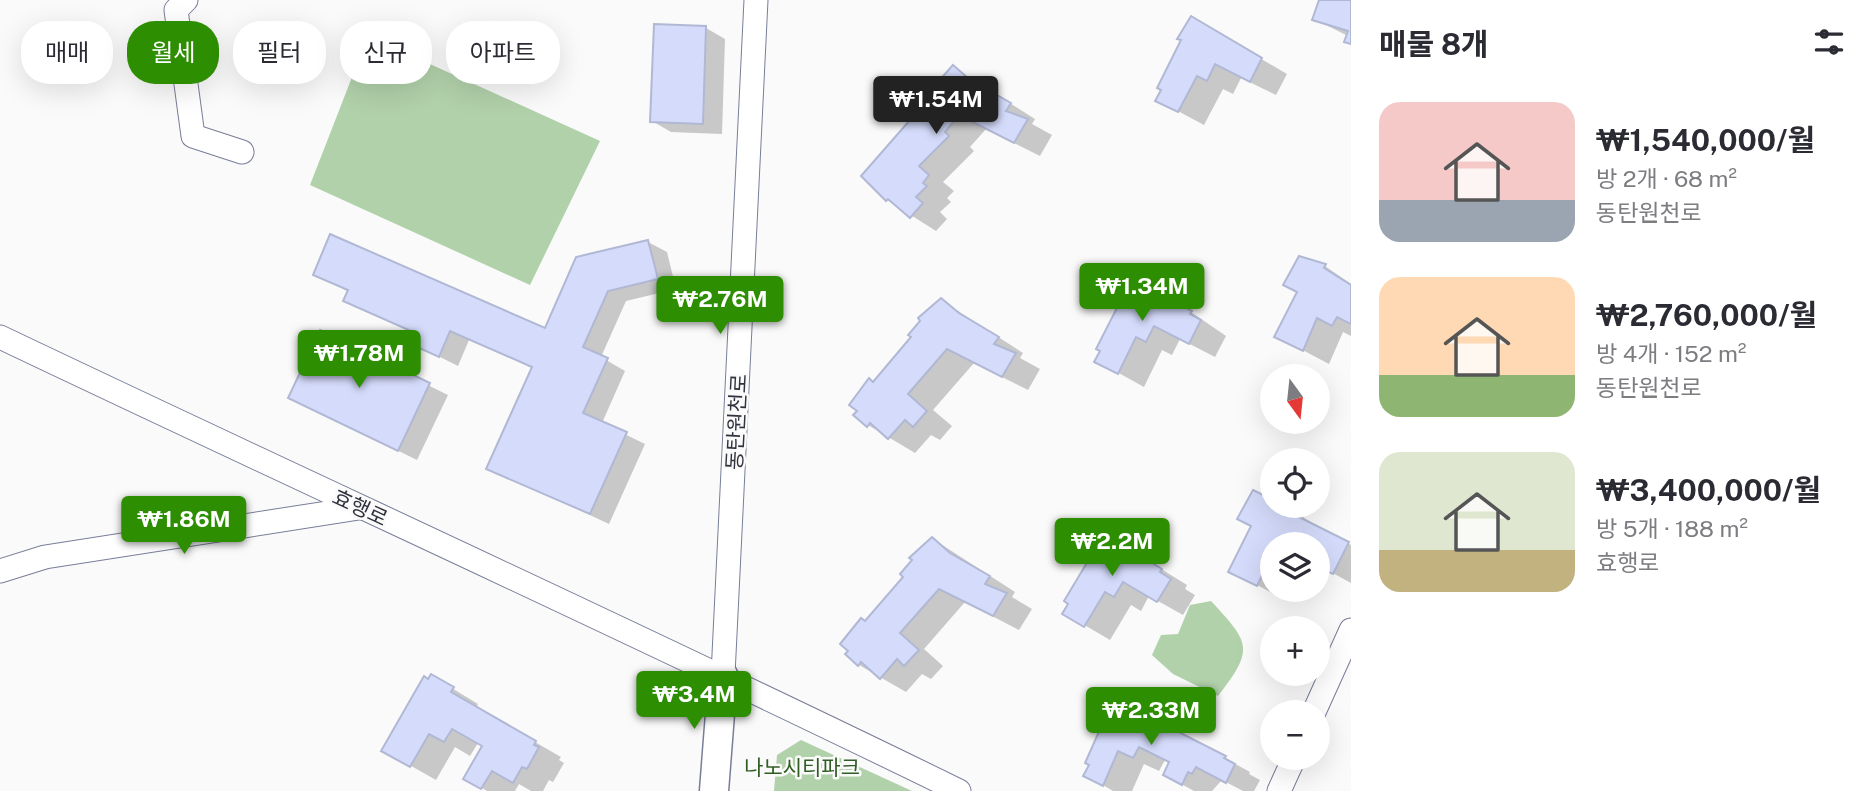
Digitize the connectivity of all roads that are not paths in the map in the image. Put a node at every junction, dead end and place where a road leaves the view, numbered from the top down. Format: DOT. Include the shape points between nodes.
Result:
graph roads {
  1 [pos="186,0"];
  2 [pos="756,0"];
  3 [pos="242,152"];
  4 [pos="0,337"];
  5 [pos="359,508"];
  6 [pos="0,571"];
  7 [pos="1351,630"];
  8 [pos="723,675"];
  9 [pos="1319,700"];
  10 [pos="1289,770"];
  11 [pos="714,791"];
  12 [pos="959,791"];
  13 [pos="1279,791"];
  1 -- 3 [label="street" via="176,10 193,136"];
  2 -- 8 [label="street, 동탄원천로"];
  4 -- 5 [label="street, 효행로"];
  5 -- 6 [label="street" via="46,556"];
  5 -- 8 [label="street, 효행로"];
  7 -- 9 [label="street"];
  8 -- 11 [label="street"];
  8 -- 12 [label="street, 효행로"];
  10 -- 13 [label="street"];
}
